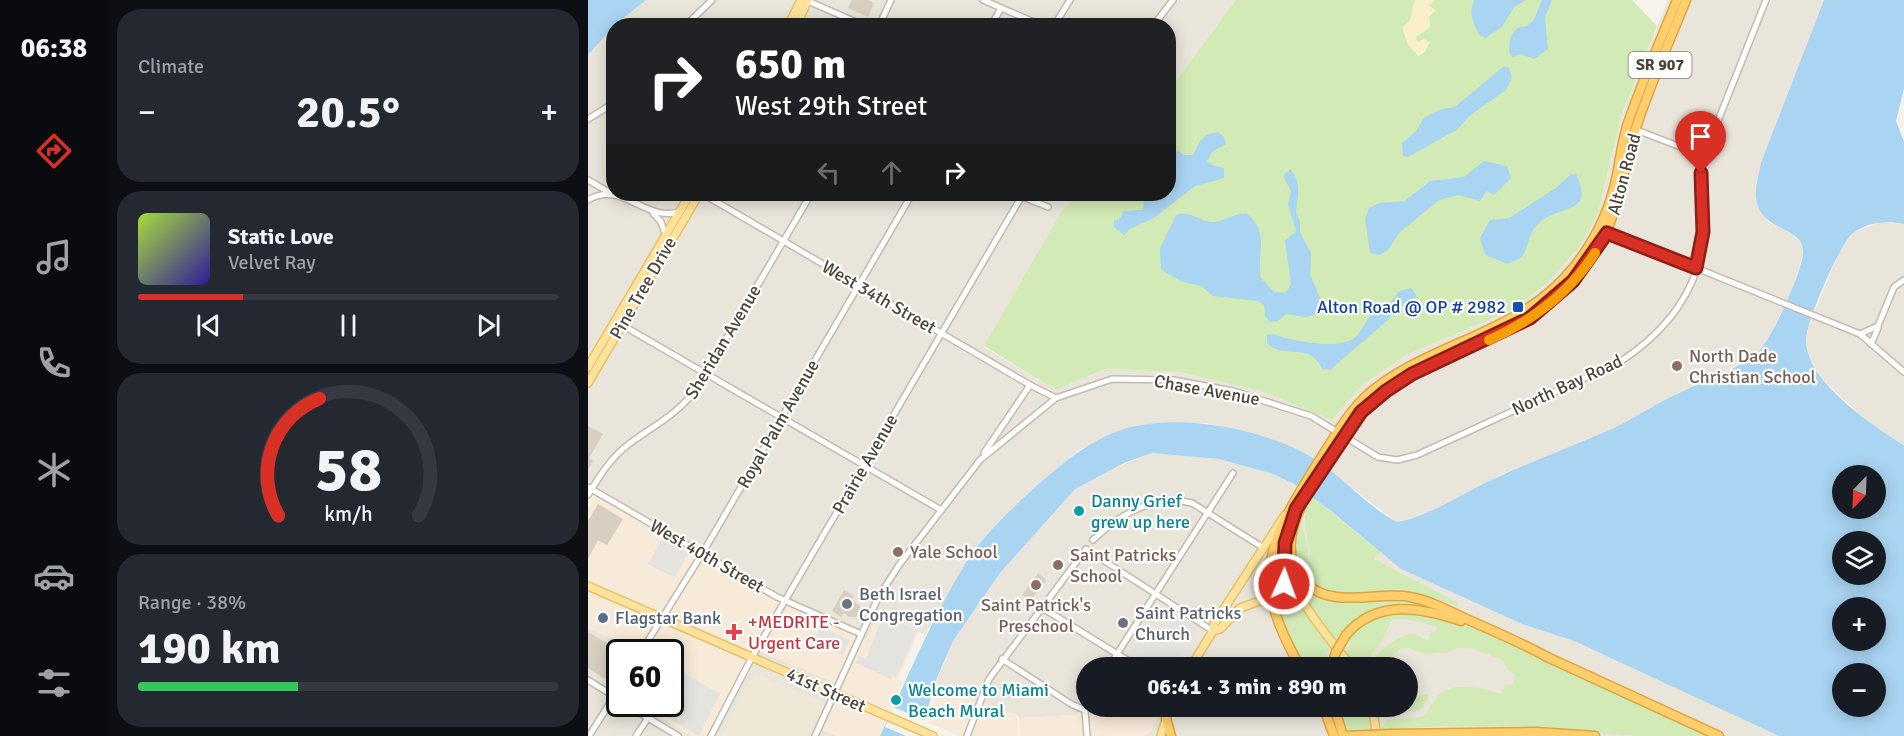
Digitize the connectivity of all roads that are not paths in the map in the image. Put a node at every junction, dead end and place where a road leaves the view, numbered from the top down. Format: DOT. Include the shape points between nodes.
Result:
graph roads {
  1 [pos="712,0"];
  2 [pos="806,0"];
  3 [pos="891,0"];
  4 [pos="983,0"];
  5 [pos="1070,0"];
  6 [pos="1173,0"];
  7 [pos="1677,0"];
  8 [pos="1686,0"];
  9 [pos="1766,0"];
  10 [pos="1001,8"];
  11 [pos="693,18"];
  12 [pos="794,18"];
  13 [pos="799,18"];
  14 [pos="847,18"];
  15 [pos="883,18"];
  16 [pos="995,18"];
  17 [pos="1024,18"];
  18 [pos="1059,18"];
  19 [pos="1159,18"];
  20 [pos="606,107"];
  21 [pos="588,119"];
  22 [pos="1631,128"];
  23 [pos="1704,156"];
  24 [pos="588,180"];
  25 [pos="606,190"];
  26 [pos="606,195"];
  27 [pos="588,201"];
  28 [pos="629,201"];
  29 [pos="686,201"];
  30 [pos="695,201"];
  31 [pos="715,201"];
  32 [pos="807,201"];
  33 [pos="908,201"];
  34 [pos="1016,201"];
  35 [pos="1035,201"];
  36 [pos="1048,207"];
  37 [pos="652,212"];
  38 [pos="680,212"];
  39 [pos="1603,231"];
  40 [pos="666,236"];
  41 [pos="784,241"];
  42 [pos="1696,268"];
  43 [pos="1902,281"];
  44 [pos="859,284"];
  45 [pos="622,325"];
  46 [pos="1878,326"];
  47 [pos="942,333"];
  48 [pos="1860,334"];
  49 [pos="1871,344"];
  50 [pos="588,367"];
  51 [pos="1904,372"];
  52 [pos="707,374"];
  53 [pos="588,383"];
  54 [pos="1030,386"];
  55 [pos="1056,398"];
  56 [pos="782,418"];
  57 [pos="1340,434"];
  58 [pos="980,460"];
  59 [pos="864,466"];
  60 [pos="1233,473"];
  61 [pos="590,488"];
  62 [pos="588,495"];
  63 [pos="1299,499"];
  64 [pos="941,510"];
  65 [pos="1208,513"];
  66 [pos="1286,513"];
  67 [pos="1289,529"];
  68 [pos="1093,540"];
  69 [pos="1262,548"];
  70 [pos="702,554"];
  71 [pos="588,586"];
  72 [pos="1155,594"];
  73 [pos="1270,597"];
  74 [pos="786,601"];
  75 [pos="1041,607"];
  76 [pos="663,618"];
  77 [pos="1213,631"];
  78 [pos="861,634"];
  79 [pos="649,639"];
  80 [pos="1117,654"];
  81 [pos="752,657"];
  82 [pos="1115,657"];
  83 [pos="1122,657"];
  84 [pos="1197,657"];
  85 [pos="1295,657"];
  86 [pos="1334,657"];
  87 [pos="1344,657"];
  88 [pos="1549,658"];
  89 [pos="1002,659"];
  90 [pos="588,680"];
  91 [pos="606,691"];
  92 [pos="835,693"];
  93 [pos="1076,705"];
  94 [pos="606,713"];
  95 [pos="1086,717"];
  96 [pos="1327,717"];
  97 [pos="1338,717"];
  98 [pos="1374,717"];
  99 [pos="648,718"];
  100 [pos="1166,718"];
  101 [pos="589,736"];
  102 [pos="636,736"];
  103 [pos="678,736"];
  104 [pos="711,736"];
  105 [pos="815,736"];
  106 [pos="933,736"];
  107 [pos="967,736"];
  108 [pos="1087,736"];
  109 [pos="1161,736"];
  110 [pos="1172,736"];
  111 [pos="1334,736"];
  112 [pos="1344,736"];
  113 [pos="1377,736"];
  114 [pos="1595,736"];
  115 [pos="1719,736"];
  1 -- 11 [label="street"];
  2 -- 12 [label="main road"];
  2 -- 13 [label="main road"];
  2 -- 14 [label="street"];
  3 -- 15 [label="street"];
  4 -- 10 [label="street"];
  5 -- 18 [label="street"];
  6 -- 19 [label="street"];
  7 -- 22 [label="highway, Alton Road / SR 907"];
  8 -- 22 [label="highway, Alton Road / SR 907"];
  9 -- 23 [label="street, North Bay Road"];
  10 -- 16 [label="street"];
  10 -- 17 [label="street"];
  20 -- 21 [label="street"];
  22 -- 23 [label="street"];
  22 -- 39 [label="highway, Alton Road / SR 907"];
  23 -- 42 [label="street, North Bay Road" via="1703,232"];
  24 -- 25 [label="street"];
  26 -- 27 [label="street"];
  28 -- 37 [label="street"];
  29 -- 38 [label="main road, Pine Tree Drive"];
  30 -- 45 [label="main road, Pine Tree Drive"];
  31 -- 41 [label="street, West 34th Street"];
  32 -- 41 [label="street, Sheridan Avenue"];
  33 -- 44 [label="street, Royal Palm Avenue"];
  34 -- 47 [label="street, Prairie Avenue"];
  35 -- 36 [label="street"];
  37 -- 38 [label="street"];
  37 -- 40 [label="street"];
  38 -- 40 [label="main road, Pine Tree Drive"];
  39 -- 42 [label="street"];
  39 -- 57 [label="highway, Alton Road / SR 907" via="1573,281 1543,309 1497,336 1412,374 1386,391"];
  40 -- 50 [label="main road, Pine Tree Drive"];
  41 -- 44 [label="street, West 34th Street"];
  41 -- 52 [label="street, Sheridan Avenue"];
  42 -- 48 [label="street"];
  42 -- 57 [label="street, North Bay Road" via="1681,303 1667,323 1618,363 1417,455 1397,460 1378,457"];
  43 -- 46 [label="street" via="1894,287"];
  44 -- 47 [label="street, West 34th Street"];
  44 -- 56 [label="street, Royal Palm Avenue"];
  45 -- 52 [label="street"];
  45 -- 53 [label="main road, Pine Tree Drive"];
  46 -- 48 [label="street"];
  46 -- 49 [label="street"];
  47 -- 54 [label="street, West 34th Street"];
  47 -- 59 [label="street, Prairie Avenue"];
  48 -- 49 [label="street"];
  49 -- 51 [label="street"];
  52 -- 56 [label="street"];
  52 -- 61 [label="street, Sheridan Avenue" via="683,407 619,452"];
  54 -- 55 [label="street, West 34th Street"];
  54 -- 58 [label="street, Chase Avenue"];
  55 -- 57 [label="street, Chase Avenue" via="1112,379 1173,381 1272,402 1311,416"];
  55 -- 58 [label="street, Chase Avenue"];
  56 -- 59 [label="street"];
  56 -- 70 [label="street, Royal Palm Avenue"];
  57 -- 63 [label="highway, Alton Road / SR 907"];
  58 -- 64 [label="street, Chase Avenue"];
  59 -- 64 [label="street"];
  59 -- 74 [label="street, Prairie Avenue"];
  60 -- 65 [label="street"];
  61 -- 62 [label="street, Sheridan Avenue"];
  61 -- 70 [label="street, West 40th Street"];
  63 -- 66 [label="highway, Alton Road / SR 907"];
  63 -- 67 [label="main road, Alton Road / SR 907"];
  63 -- 88 [label="highway" via="1291,555 1296,571 1313,590 1336,598 1395,595 1427,601"];
  64 -- 78 [label="street, Chase Avenue" via="894,573"];
  65 -- 68 [label="street" via="1179,500 1155,502 1127,513"];
  65 -- 69 [label="street"];
  65 -- 72 [label="street"];
  66 -- 69 [label="main road, Alton Road"];
  66 -- 73 [label="highway, SR 907" via="1271,554"];
  67 -- 73 [label="main road, Alton Road" via="1284,582"];
  67 -- 87 [label="main road, SR 907" via="1289,563 1297,591"];
  69 -- 77 [label="main road, Alton Road"];
  70 -- 74 [label="street, West 40th Street"];
  70 -- 76 [label="street, Royal Palm Avenue"];
  71 -- 76 [label="main road, 41st Street"];
  72 -- 75 [label="street" via="1086,549"];
  72 -- 77 [label="street"];
  72 -- 80 [label="street"];
  73 -- 77 [label="main road, Alton Road" via="1240,608 1220,629"];
  73 -- 85 [label="highway, SR 907" via="1278,625"];
  74 -- 78 [label="street, West 40th Street"];
  74 -- 81 [label="street, Prairie Avenue"];
  75 -- 80 [label="street"];
  75 -- 89 [label="street"];
  76 -- 79 [label="street, Royal Palm Avenue"];
  76 -- 81 [label="main road, 41st Street"];
  77 -- 84 [label="main road, Alton Road"];
  78 -- 92 [label="street, Chase Avenue"];
  80 -- 82 [label="street"];
  80 -- 83 [label="street"];
  81 -- 92 [label="main road, 41st Street"];
  81 -- 104 [label="street, Prairie Avenue"];
  86 -- 88 [label="highway, bridge" via="1346,635 1370,616 1390,609 1409,609 1456,619"];
  88 -- 115 [label="highway"];
  89 -- 93 [label="street"];
  89 -- 107 [label="street" via="981,695"];
  90 -- 91 [label="street"];
  92 -- 105 [label="street, Chase Avenue"];
  92 -- 106 [label="main road, 41st Street"];
  94 -- 101 [label="street"];
  95 -- 108 [label="street"];
  96 -- 111 [label="highway"];
  97 -- 112 [label="highway"];
  98 -- 113 [label="main road"];
  99 -- 102 [label="street"];
  99 -- 103 [label="street"];
  100 -- 109 [label="main road"];
  100 -- 110 [label="highway"];
  112 -- 114 [label="highway, bridge" via="1516,732"];
}
